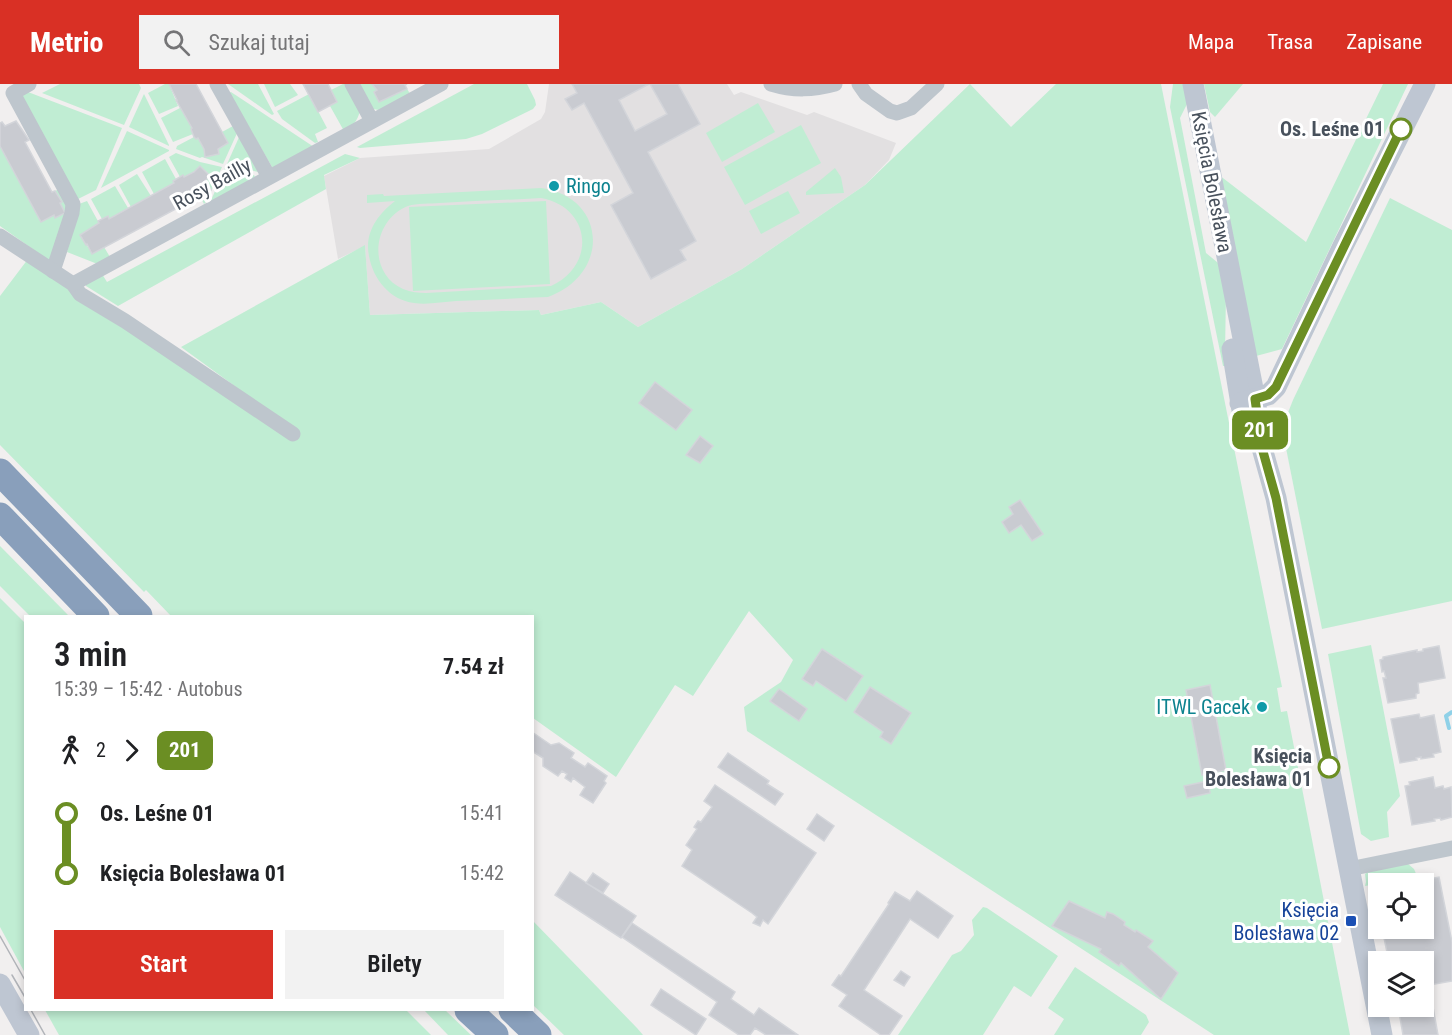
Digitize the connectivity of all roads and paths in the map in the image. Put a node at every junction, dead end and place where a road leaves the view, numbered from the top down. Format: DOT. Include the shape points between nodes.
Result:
graph roads {
  1 [pos="29,84"];
  2 [pos="218,84"];
  3 [pos="352,84"];
  4 [pos="441,84"];
  5 [pos="771,84"];
  6 [pos="836,84"];
  7 [pos="859,84"];
  8 [pos="937,84"];
  9 [pos="1193,84"];
  10 [pos="1425,84"];
  11 [pos="372,121"];
  12 [pos="269,177"];
  13 [pos="0,236"];
  14 [pos="53,271"];
  15 [pos="73,284"];
  16 [pos="1247,401"];
  17 [pos="293,434"];
  18 [pos="0,472"];
  19 [pos="0,516"];
  20 [pos="95,615"];
  21 [pos="138,615"];
  22 [pos="1452,848"];
  23 [pos="1349,870"];
  24 [pos="0,984"];
  25 [pos="469,1011"];
  26 [pos="513,1011"];
  27 [pos="28,1035"];
  28 [pos="495,1035"];
  29 [pos="538,1035"];
  30 [pos="1382,1035"];
  1 -- 14 [label="street" via="13,93 73,204"];
  2 -- 12 [label="street"];
  3 -- 11 [label="street"];
  4 -- 11 [label="street, Rosy Bailly"];
  5 -- 6 [label="street" via="805,90"];
  7 -- 8 [label="street" via="866,94 897,113 911,108"];
  9 -- 16 [label="street, Księcia Bolesława" via="1231,280 1231,345"];
  10 -- 16 [label="street" via="1276,387 1268,395"];
  11 -- 12 [label="street, Rosy Bailly"];
  12 -- 15 [label="street, Rosy Bailly"];
  13 -- 14 [label="street"];
  14 -- 15 [label="street"];
  15 -- 17 [label="street" via="80,294"];
  16 -- 23 [label="street, Księcia Bolesława" via="1282,527"];
  18 -- 21 [label="highway"];
  19 -- 20 [label="highway"];
  22 -- 23 [label="street"];
  23 -- 30 [label="street, Księcia Bolesława"];
  24 -- 27 [label="street"];
  25 -- 28 [label="highway"];
  26 -- 29 [label="highway"];
}
